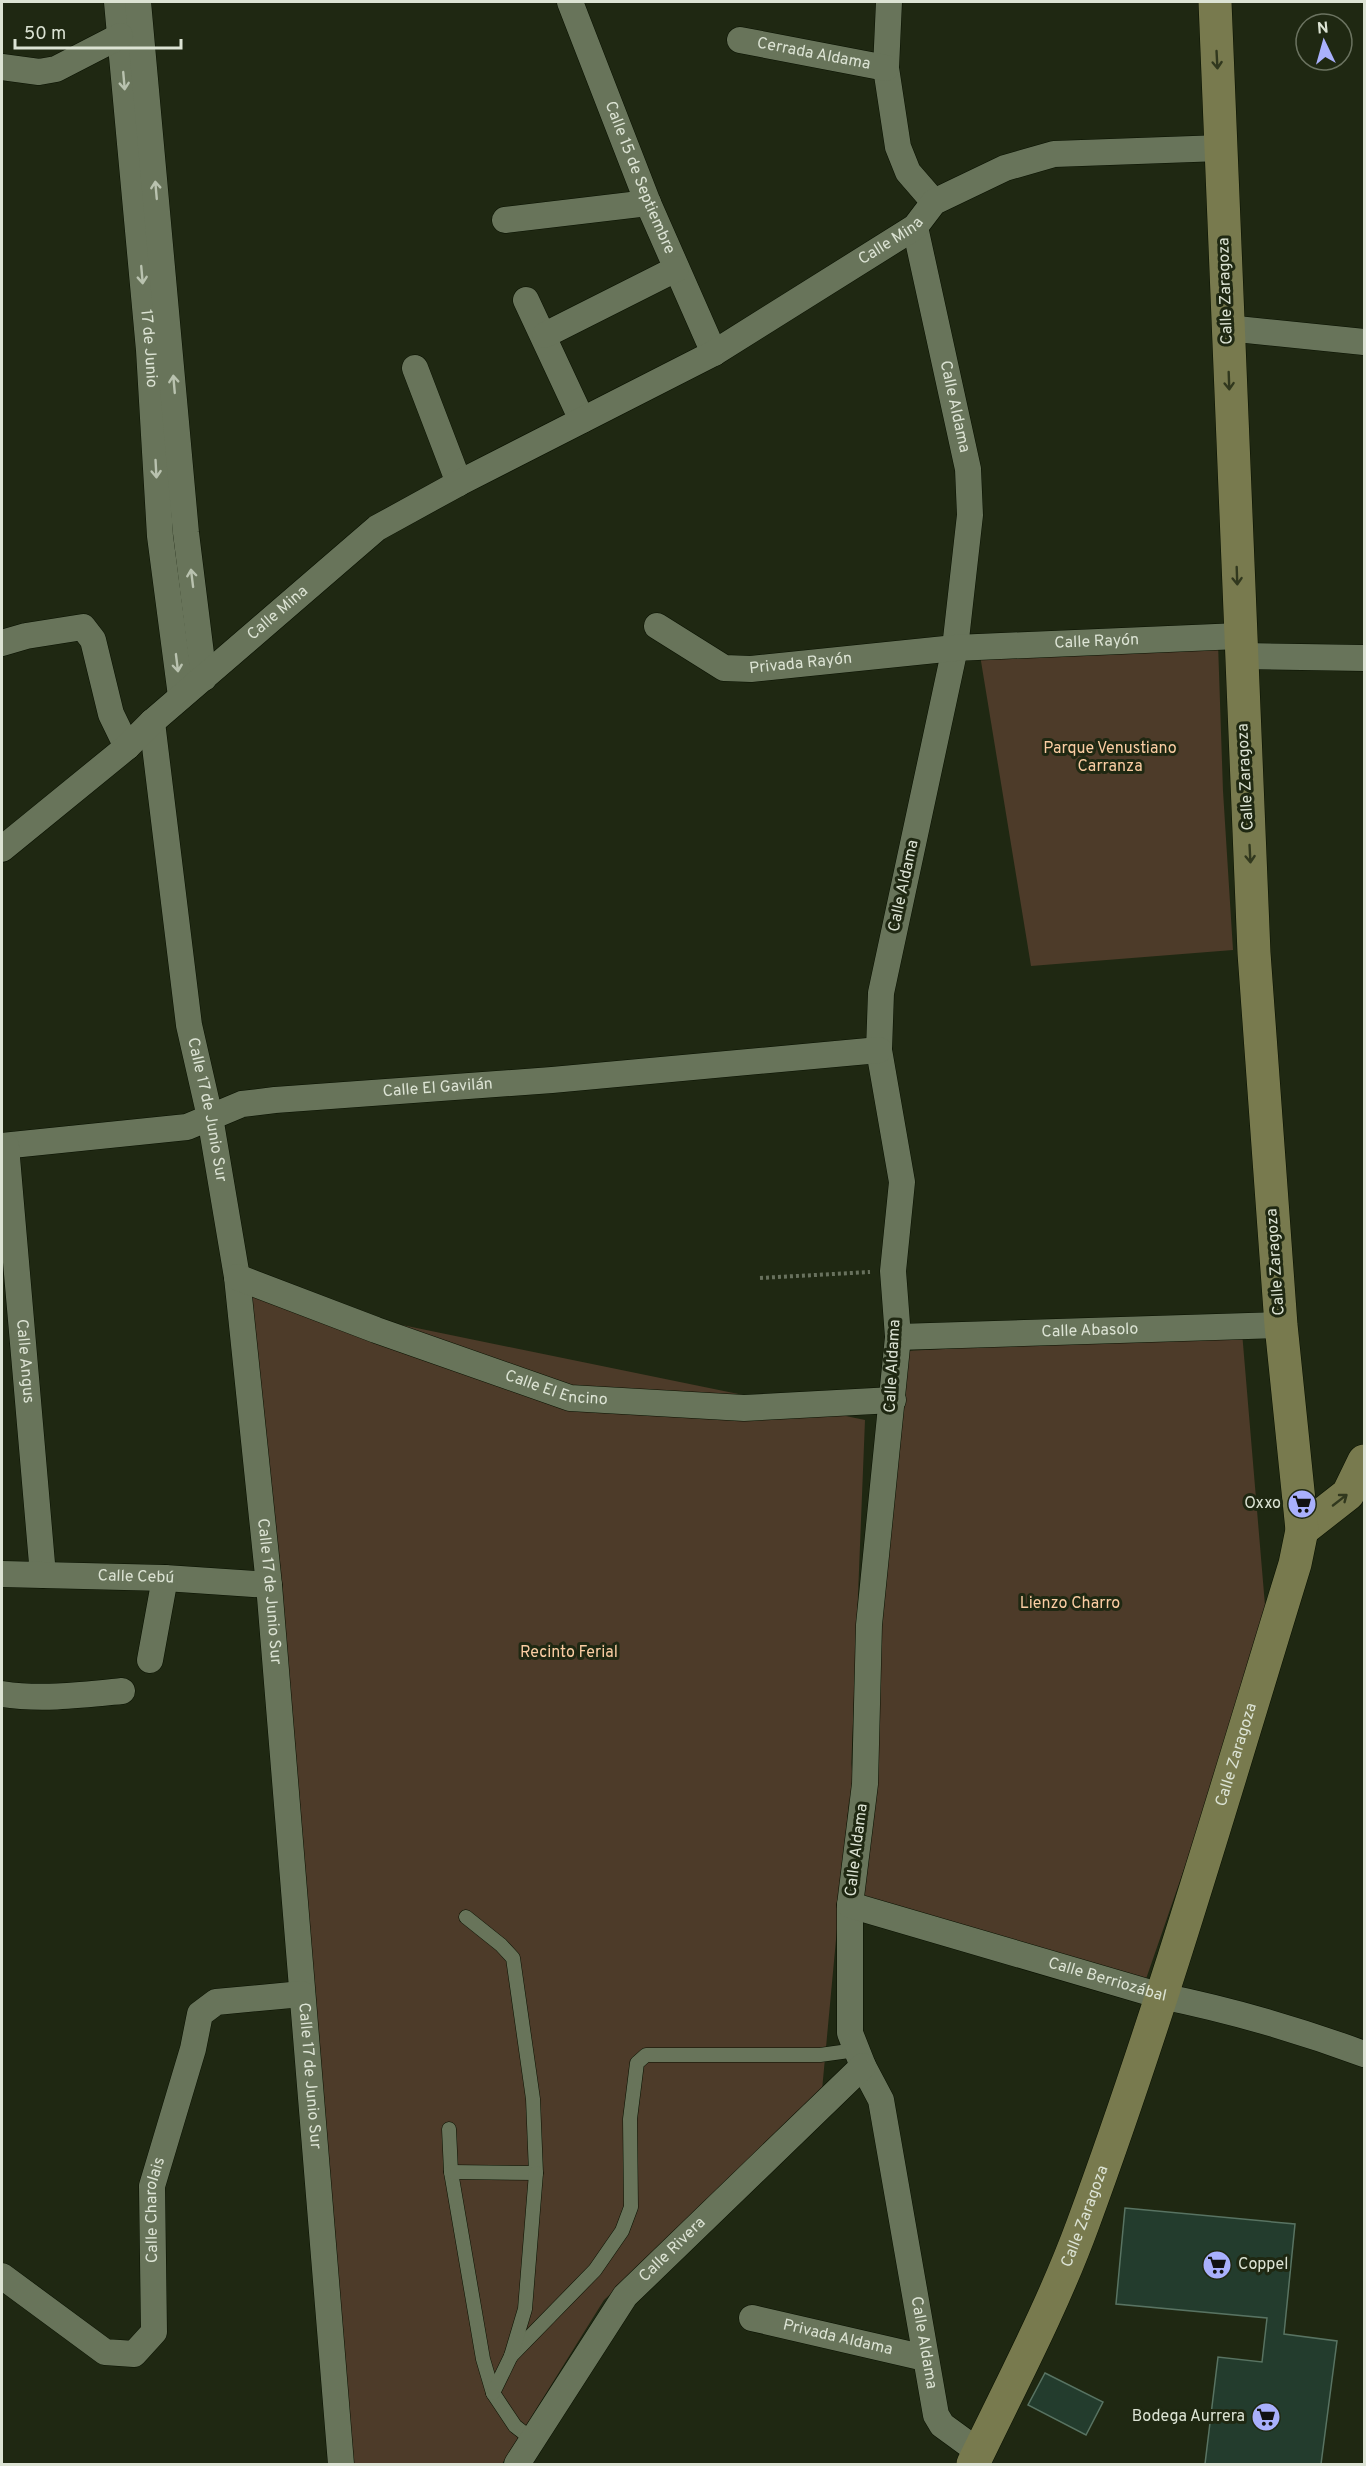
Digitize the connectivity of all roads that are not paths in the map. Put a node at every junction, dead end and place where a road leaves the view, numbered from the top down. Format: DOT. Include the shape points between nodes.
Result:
graph roads {
  1 [pos="117,2"];
  2 [pos="138,2"];
  3 [pos="570,2"];
  4 [pos="889,2"];
  5 [pos="1215,2"];
  6 [pos="120,36"];
  7 [pos="740,40"];
  8 [pos="2,67"];
  9 [pos="886,68"];
  10 [pos="1221,148"];
  11 [pos="934,202"];
  12 [pos="648,203"];
  13 [pos="505,220"];
  14 [pos="915,227"];
  15 [pos="676,269"];
  16 [pos="526,300"];
  17 [pos="1227,328"];
  18 [pos="545,335"];
  19 [pos="1365,342"];
  20 [pos="160,349"];
  21 [pos="714,353"];
  22 [pos="415,368"];
  23 [pos="582,420"];
  24 [pos="459,483"];
  25 [pos="186,533"];
  26 [pos="160,536"];
  27 [pos="657,626"];
  28 [pos="2,643"];
  29 [pos="1240,646"];
  30 [pos="955,648"];
  31 [pos="1365,658"];
  32 [pos="204,678"];
  33 [pos="181,696"];
  34 [pos="152,722"];
  35 [pos="127,747"];
  36 [pos="2,849"];
  37 [pos="879,1050"];
  38 [pos="210,1117"];
  39 [pos="4,1146"];
  40 [pos="237,1277"];
  41 [pos="1281,1325"];
  42 [pos="898,1337"];
  43 [pos="893,1400"];
  44 [pos="1365,1461"];
  45 [pos="1302,1530"];
  46 [pos="2,1574"];
  47 [pos="43,1575"];
  48 [pos="165,1578"];
  49 [pos="269,1585"];
  50 [pos="150,1660"];
  51 [pos="122,1691"];
  52 [pos="2,1694"];
  53 [pos="850,1905"];
  54 [pos="466,1917"];
  55 [pos="302,1994"];
  56 [pos="1161,1996"];
  57 [pos="1365,2054"];
  58 [pos="860,2058"];
  59 [pos="449,2129"];
  60 [pos="451,2172"];
  61 [pos="536,2173"];
  62 [pos="2,2276"];
  63 [pos="752,2318"];
  64 [pos="511,2356"];
  65 [pos="925,2358"];
  66 [pos="493,2393"];
  67 [pos="533,2440"];
  68 [pos="976,2458"];
  69 [pos="341,2464"];
  70 [pos="517,2464"];
  1 -- 6 [label="street, 17 de Junio"];
  20 -- 2 [label="street, 17 de Junio, one-way"];
  3 -- 12 [label="street, Calle 15 de Septiembre"];
  4 -- 9 [label="street"];
  5 -- 10 [label="main road, Calle Zaragoza, one-way"];
  6 -- 8 [label="street" via="56,69 39,72"];
  6 -- 20 [label="street, 17 de Junio, one-way"];
  7 -- 9 [label="street, Cerrada Aldama"];
  9 -- 11 [label="street" via="908,172"];
  10 -- 11 [label="street, Calle Mina" via="1054,154 1005,168"];
  10 -- 17 [label="main road, Calle Zaragoza"];
  11 -- 14 [label="street, Calle Mina"];
  12 -- 13 [label="street"];
  12 -- 15 [label="street, Calle 15 de Septiembre"];
  14 -- 21 [label="street, Calle Mina"];
  14 -- 30 [label="street, Calle Aldama" via="968,469 970,515"];
  15 -- 18 [label="street"];
  15 -- 21 [label="street, Calle 15 de Septiembre"];
  16 -- 18 [label="street"];
  17 -- 19 [label="street"];
  17 -- 29 [label="main road, Calle Zaragoza, one-way"];
  18 -- 23 [label="street"];
  25 -- 20 [label="street, 17 de Junio, one-way"];
  20 -- 26 [label="street, 17 de Junio, one-way"];
  21 -- 23 [label="street, Calle Mina"];
  22 -- 24 [label="street"];
  23 -- 24 [label="street, Calle Mina"];
  24 -- 32 [label="street, Calle Mina" via="377,528"];
  25 -- 26 [label="street"];
  32 -- 25 [label="street, 17 de Junio, one-way"];
  26 -- 33 [label="street, 17 de Junio, one-way"];
  27 -- 30 [label="street, Privada Rayón" via="724,668 751,669"];
  28 -- 35 [label="street" via="83,627 93,640 111,714"];
  29 -- 30 [label="street, Calle Rayón"];
  29 -- 31 [label="street, Calle Rayón"];
  29 -- 41 [label="main road, Calle Zaragoza, one-way" via="1254,953"];
  30 -- 37 [label="street, Calle Aldama" via="881,993"];
  32 -- 33 [label="street, Calle Mina"];
  33 -- 34 [label="street, Calle Mina"];
  34 -- 35 [label="street, Calle Mina"];
  34 -- 38 [label="street, Calle 17 de Junio Sur" via="189,1025"];
  35 -- 36 [label="street, Calle Mina"];
  37 -- 38 [label="street, Calle El Gavilán" via="275,1100 242,1104"];
  37 -- 42 [label="street, Calle Aldama" via="902,1182 893,1271"];
  38 -- 39 [label="street, Calle El Gavilán" via="187,1127"];
  38 -- 40 [label="street, Calle 17 de Junio Sur"];
  39 -- 47 [label="street, Calle Angus"];
  40 -- 43 [label="street, Calle El Encino" via="570,1398 744,1408"];
  40 -- 49 [label="street, Calle 17 de Junio Sur"];
  41 -- 42 [label="street, Calle Abasolo"];
  41 -- 45 [label="main road, Calle Zaragoza"];
  42 -- 43 [label="street, Calle Aldama"];
  43 -- 53 [label="street, Calle Aldama" via="868,1625 865,1784"];
  45 -- 44 [label="main road, one-way" via="1348,1494"];
  45 -- 56 [label="main road, Calle Zaragoza" via="1295,1564"];
  46 -- 47 [label="street, Calle Cebú"];
  47 -- 48 [label="street, Calle Cebú"];
  48 -- 49 [label="street, Calle Cebú"];
  48 -- 50 [label="street"];
  49 -- 55 [label="street, Calle 17 de Junio Sur"];
  51 -- 52 [label="street" via="66,1696"];
  53 -- 56 [label="street, Calle Berriozábal"];
  53 -- 58 [label="street, Calle Aldama" via="850,2033"];
  54 -- 61 [label="lane" via="513,1958 533,2099"];
  55 -- 62 [label="street, Calle Charolais" via="216,2002 200,2014 152,2186 154,2332 134,2354 105,2352"];
  55 -- 69 [label="street, Calle 17 de Junio Sur"];
  56 -- 57 [label="street, Calle Berriozábal" via="1207,2005"];
  56 -- 68 [label="main road, Calle Zaragoza" via="1083,2226"];
  58 -- 64 [label="lane" via="646,2055 637,2063 630,2119 631,2207 622,2232 595,2270"];
  58 -- 65 [label="street, Calle Aldama" via="881,2100"];
  58 -- 67 [label="street, Calle Rivera" via="625,2296"];
  59 -- 60 [label="lane"];
  60 -- 61 [label="lane"];
  60 -- 66 [label="lane" via="483,2359"];
  61 -- 64 [label="lane" via="525,2309"];
  63 -- 65 [label="street, Privada Aldama"];
  64 -- 66 [label="lane"];
  65 -- 68 [label="street, Calle Aldama" via="936,2415"];
  66 -- 67 [label="lane" via="515,2426"];
  67 -- 70 [label="street, Calle Rivera"];
}
